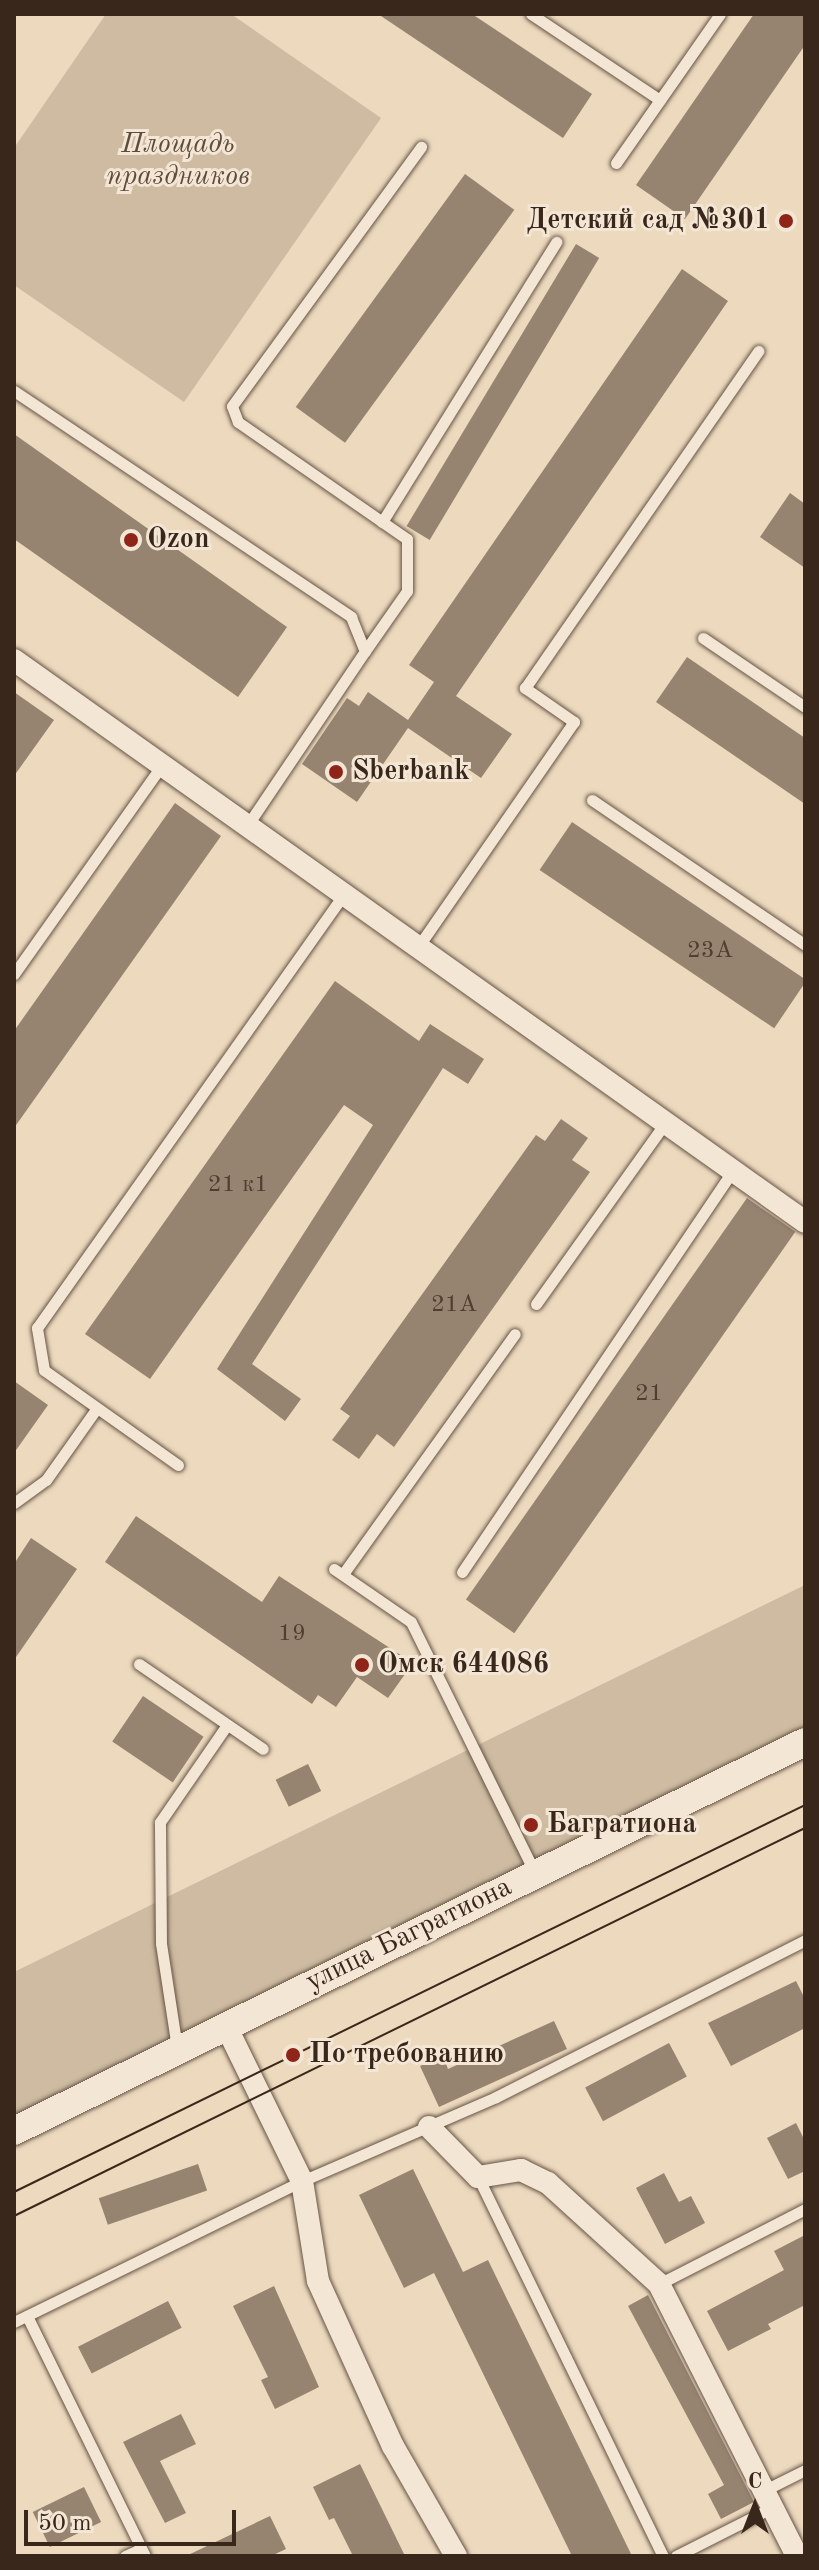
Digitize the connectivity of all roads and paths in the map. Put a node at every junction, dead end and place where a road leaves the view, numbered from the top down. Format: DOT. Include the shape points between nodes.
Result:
graph roads {
  1 [pos="531,14"];
  2 [pos="720,14"];
  3 [pos="660,100"];
  4 [pos="421,147"];
  5 [pos="616,163"];
  6 [pos="556,242"];
  7 [pos="758,351"];
  8 [pos="14,391"];
  9 [pos="382,522"];
  10 [pos="703,638"];
  11 [pos="365,651"];
  12 [pos="14,660"];
  13 [pos="805,707"];
  14 [pos="162,765"];
  15 [pos="592,800"];
  16 [pos="247,826"];
  17 [pos="344,894"];
  18 [pos="805,945"];
  19 [pos="418,947"];
  20 [pos="14,974"];
  21 [pos="665,1123"];
  22 [pos="732,1171"];
  23 [pos="805,1222"];
  24 [pos="536,1304"];
  25 [pos="515,1334"];
  26 [pos="97,1408"];
  27 [pos="178,1465"];
  28 [pos="14,1503"];
  29 [pos="462,1572"];
  30 [pos="139,1664"];
  31 [pos="227,1725"];
  32 [pos="805,1742"];
  33 [pos="263,1749"];
  34 [pos="535,1873"];
  35 [pos="805,1940"];
  36 [pos="225,2024"];
  37 [pos="177,2048"];
  38 [pos="429,2127"];
  39 [pos="14,2131"];
  40 [pos="478,2177"];
  41 [pos="302,2181"];
  42 [pos="805,2209"];
  43 [pos="659,2284"];
  44 [pos="27,2316"];
  45 [pos="14,2322"];
  46 [pos="805,2470"];
  47 [pos="769,2498"];
  48 [pos="143,2552"];
  49 [pos="125,2556"];
  50 [pos="456,2556"];
  51 [pos="663,2556"];
  52 [pos="676,2556"];
  53 [pos="797,2556"];
  1 -- 3 [label="lane"];
  2 -- 3 [label="lane"];
  3 -- 5 [label="lane"];
  4 -- 9 [label="lane" via="232,406 238,422"];
  6 -- 9 [label="lane"];
  7 -- 19 [label="lane" via="525,688 574,722"];
  8 -- 11 [label="lane" via="351,617"];
  9 -- 11 [label="lane" via="407,539 407,591"];
  10 -- 13 [label="lane"];
  11 -- 16 [label="lane"];
  12 -- 14 [label="street"];
  14 -- 16 [label="street"];
  14 -- 20 [label="lane"];
  15 -- 18 [label="lane"];
  16 -- 17 [label="street"];
  17 -- 19 [label="street"];
  17 -- 26 [label="lane" via="37,1328 44,1370"];
  19 -- 21 [label="street"];
  21 -- 22 [label="street"];
  21 -- 24 [label="lane"];
  22 -- 23 [label="street"];
  22 -- 29 [label="lane"];
  25 -- 34 [label="lane" via="339,1572 411,1622"];
  26 -- 27 [label="lane"];
  26 -- 28 [label="lane" via="46,1480"];
  30 -- 31 [label="lane"];
  31 -- 33 [label="lane"];
  31 -- 37 [label="lane" via="160,1822 161,1943"];
  32 -- 34 [label="street, улица Багратиона"];
  34 -- 36 [label="street, улица Багратиона"];
  35 -- 38 [label="lane"];
  36 -- 37 [label="street, улица Багратиона"];
  36 -- 41 [label="street"];
  37 -- 39 [label="street, улица Багратиона"];
  38 -- 40 [label="street"];
  38 -- 41 [label="lane"];
  40 -- 43 [label="street" via="521,2170 548,2183"];
  40 -- 51 [label="lane"];
  41 -- 44 [label="lane"];
  41 -- 50 [label="street" via="318,2281 393,2446"];
  42 -- 43 [label="lane"];
  43 -- 47 [label="street"];
  44 -- 45 [label="lane"];
  44 -- 48 [label="lane"];
  46 -- 47 [label="lane"];
  47 -- 52 [label="lane"];
  47 -- 53 [label="street"];
  48 -- 49 [label="lane"];
}
